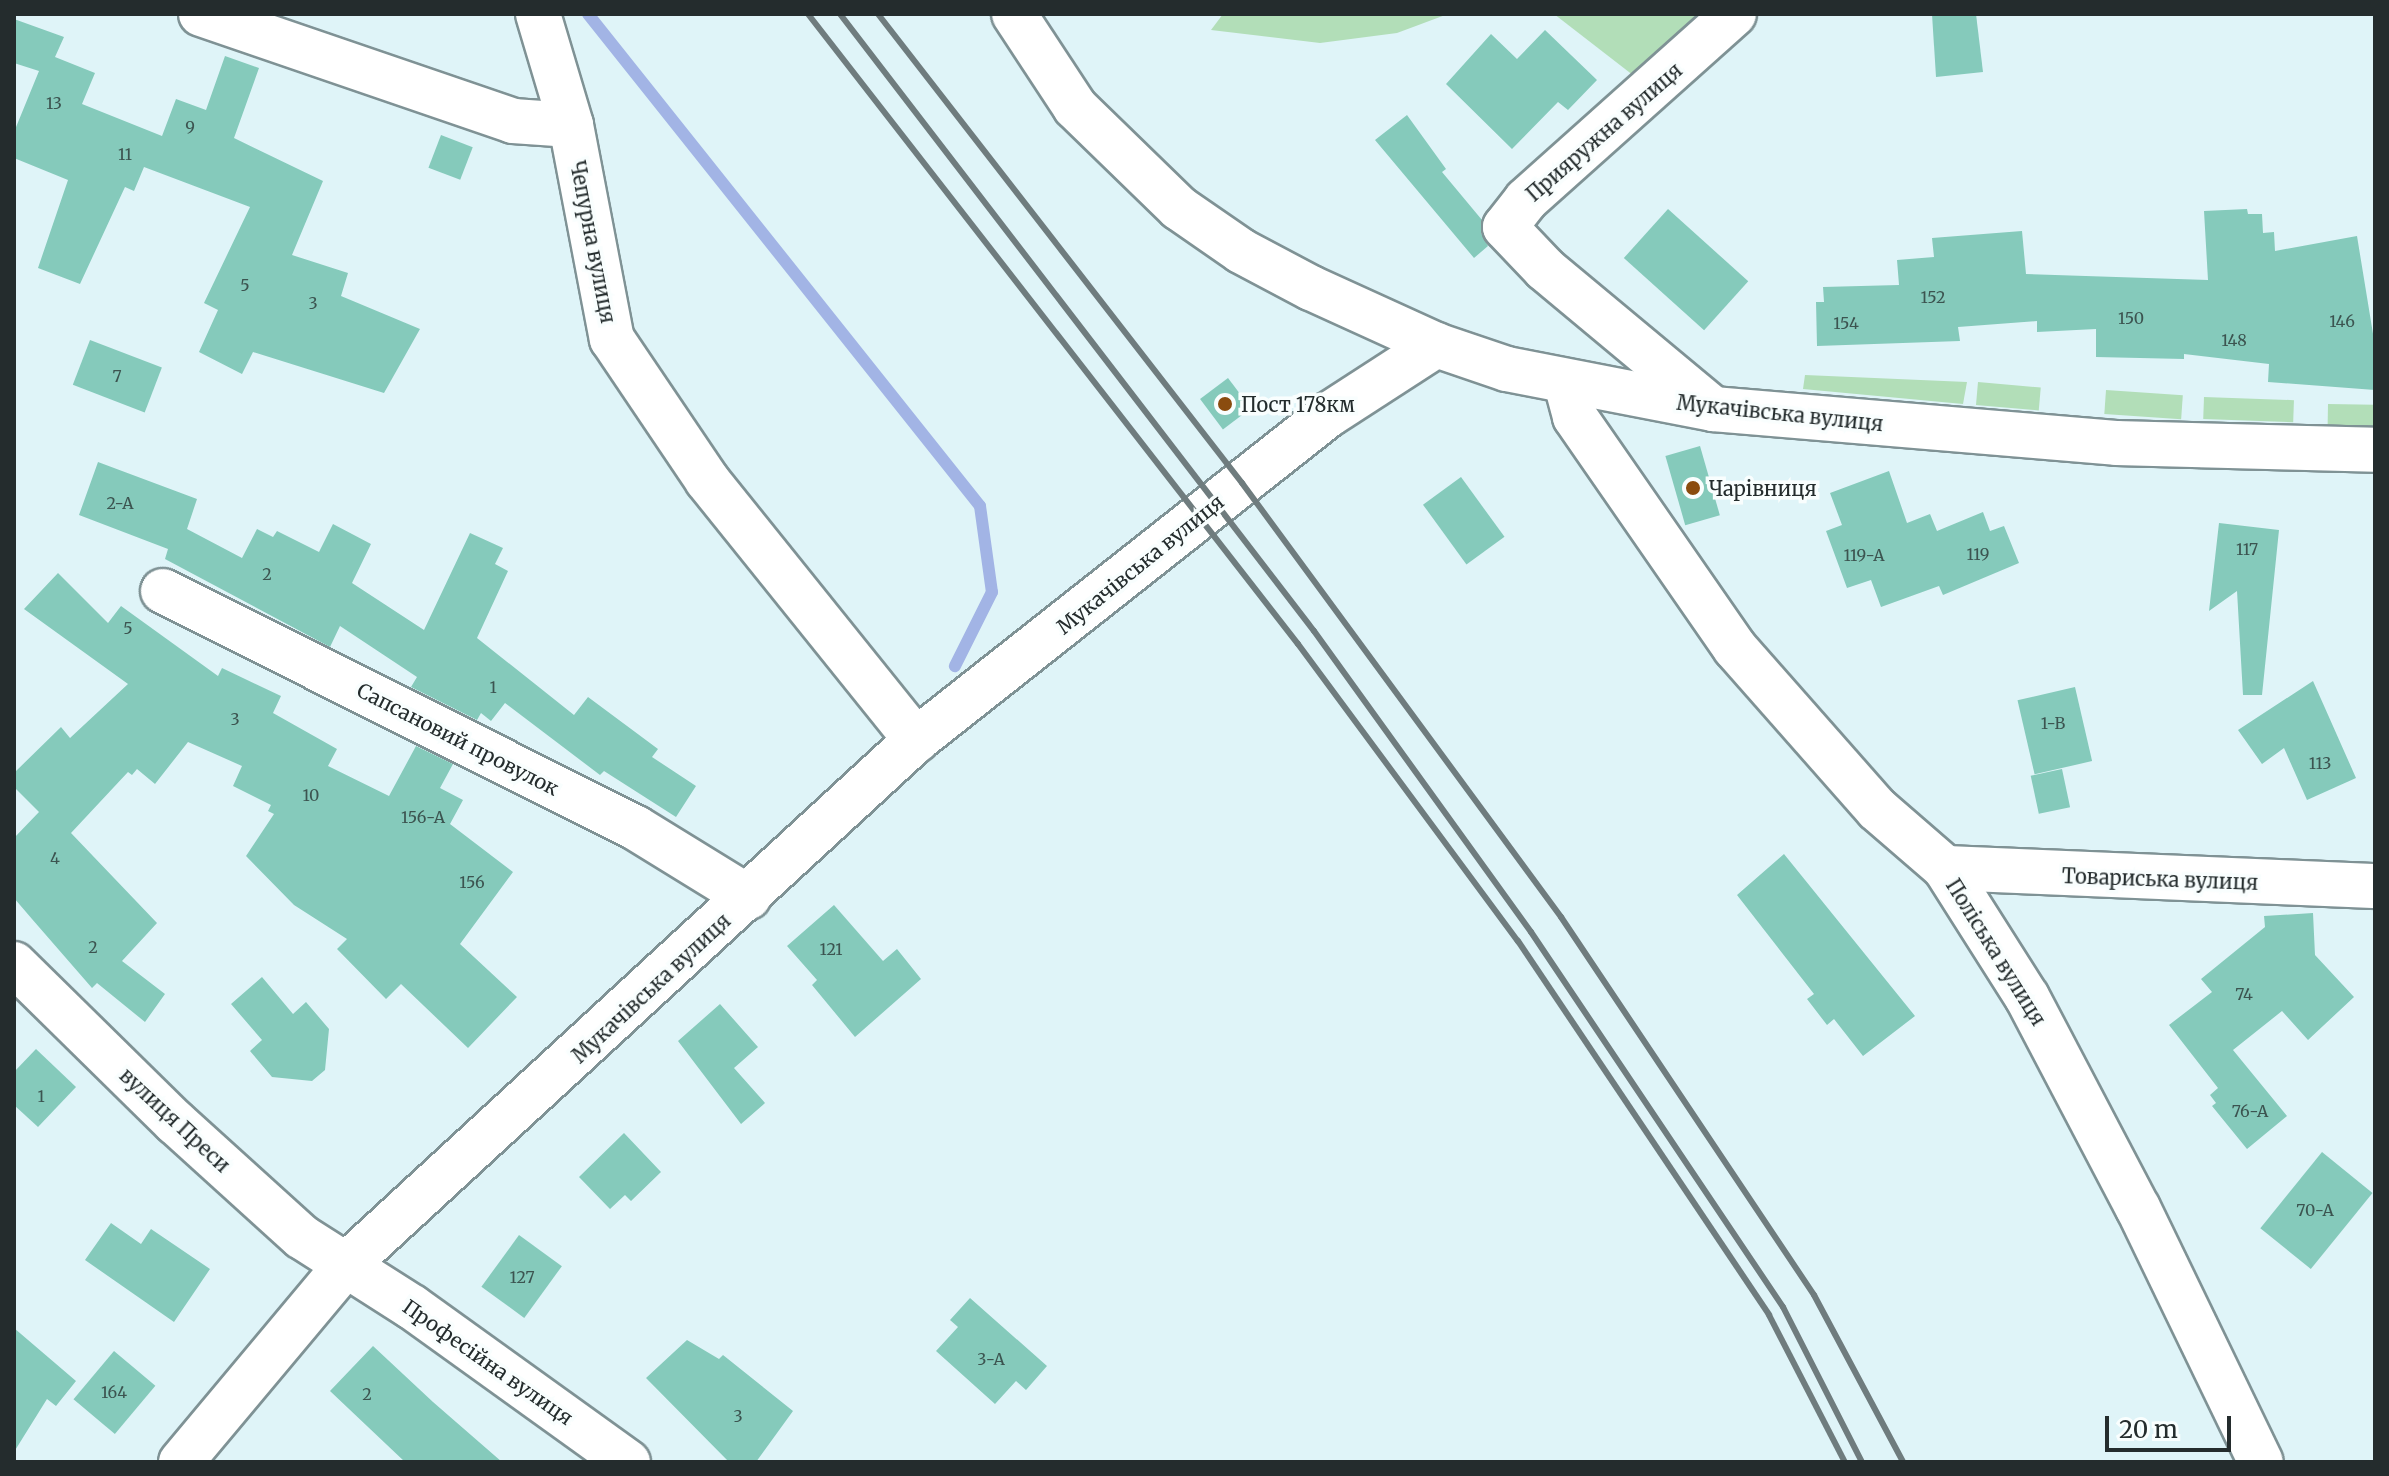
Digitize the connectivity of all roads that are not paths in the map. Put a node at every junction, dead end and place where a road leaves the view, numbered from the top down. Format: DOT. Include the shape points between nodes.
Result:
graph roads {
  1 [pos="201,14"];
  2 [pos="538,14"];
  3 [pos="1014,14"];
  4 [pos="1734,14"];
  5 [pos="571,125"];
  6 [pos="1436,345"];
  7 [pos="1566,383"];
  8 [pos="1713,409"];
  9 [pos="2375,450"];
  10 [pos="163,591"];
  11 [pos="916,740"];
  12 [pos="1945,868"];
  13 [pos="2375,886"];
  14 [pos="748,897"];
  15 [pos="14,964"];
  16 [pos="346,1265"];
  17 [pos="181,1462"];
  18 [pos="628,1462"];
  19 [pos="2261,1462"];
  1 -- 5 [label="street" via="513,121"];
  2 -- 5 [label="street, Чепурна вулиця"];
  3 -- 6 [label="street" via="1075,107 1179,208 1241,251"];
  4 -- 8 [label="street, Прияружна вулиця" via="1526,200 1505,227 1545,269"];
  5 -- 11 [label="street, Чепурна вулиця" via="612,339 707,480"];
  6 -- 7 [label="street, Мукачівська вулиця"];
  6 -- 11 [label="street, Мукачівська вулиця" via="1328,415"];
  7 -- 8 [label="street, Мукачівська вулиця"];
  7 -- 12 [label="street, Поліська вулиця" via="1575,417 1735,648 1877,809"];
  8 -- 9 [label="street, Мукачівська вулиця" via="2116,443"];
  10 -- 14 [label="street, Сапсановий провулок" via="636,828"];
  11 -- 14 [label="street, Мукачівська вулиця"];
  12 -- 13 [label="street, Товариська вулиця"];
  12 -- 19 [label="street, Поліська вулиця" via="2027,997 2138,1208"];
  14 -- 16 [label="street, Мукачівська вулиця"];
  15 -- 16 [label="street, вулиця Преси" via="198,1143 302,1237"];
  16 -- 17 [label="street, Мукачівська вулиця"];
  16 -- 18 [label="street, Професійна вулиця"];
}
